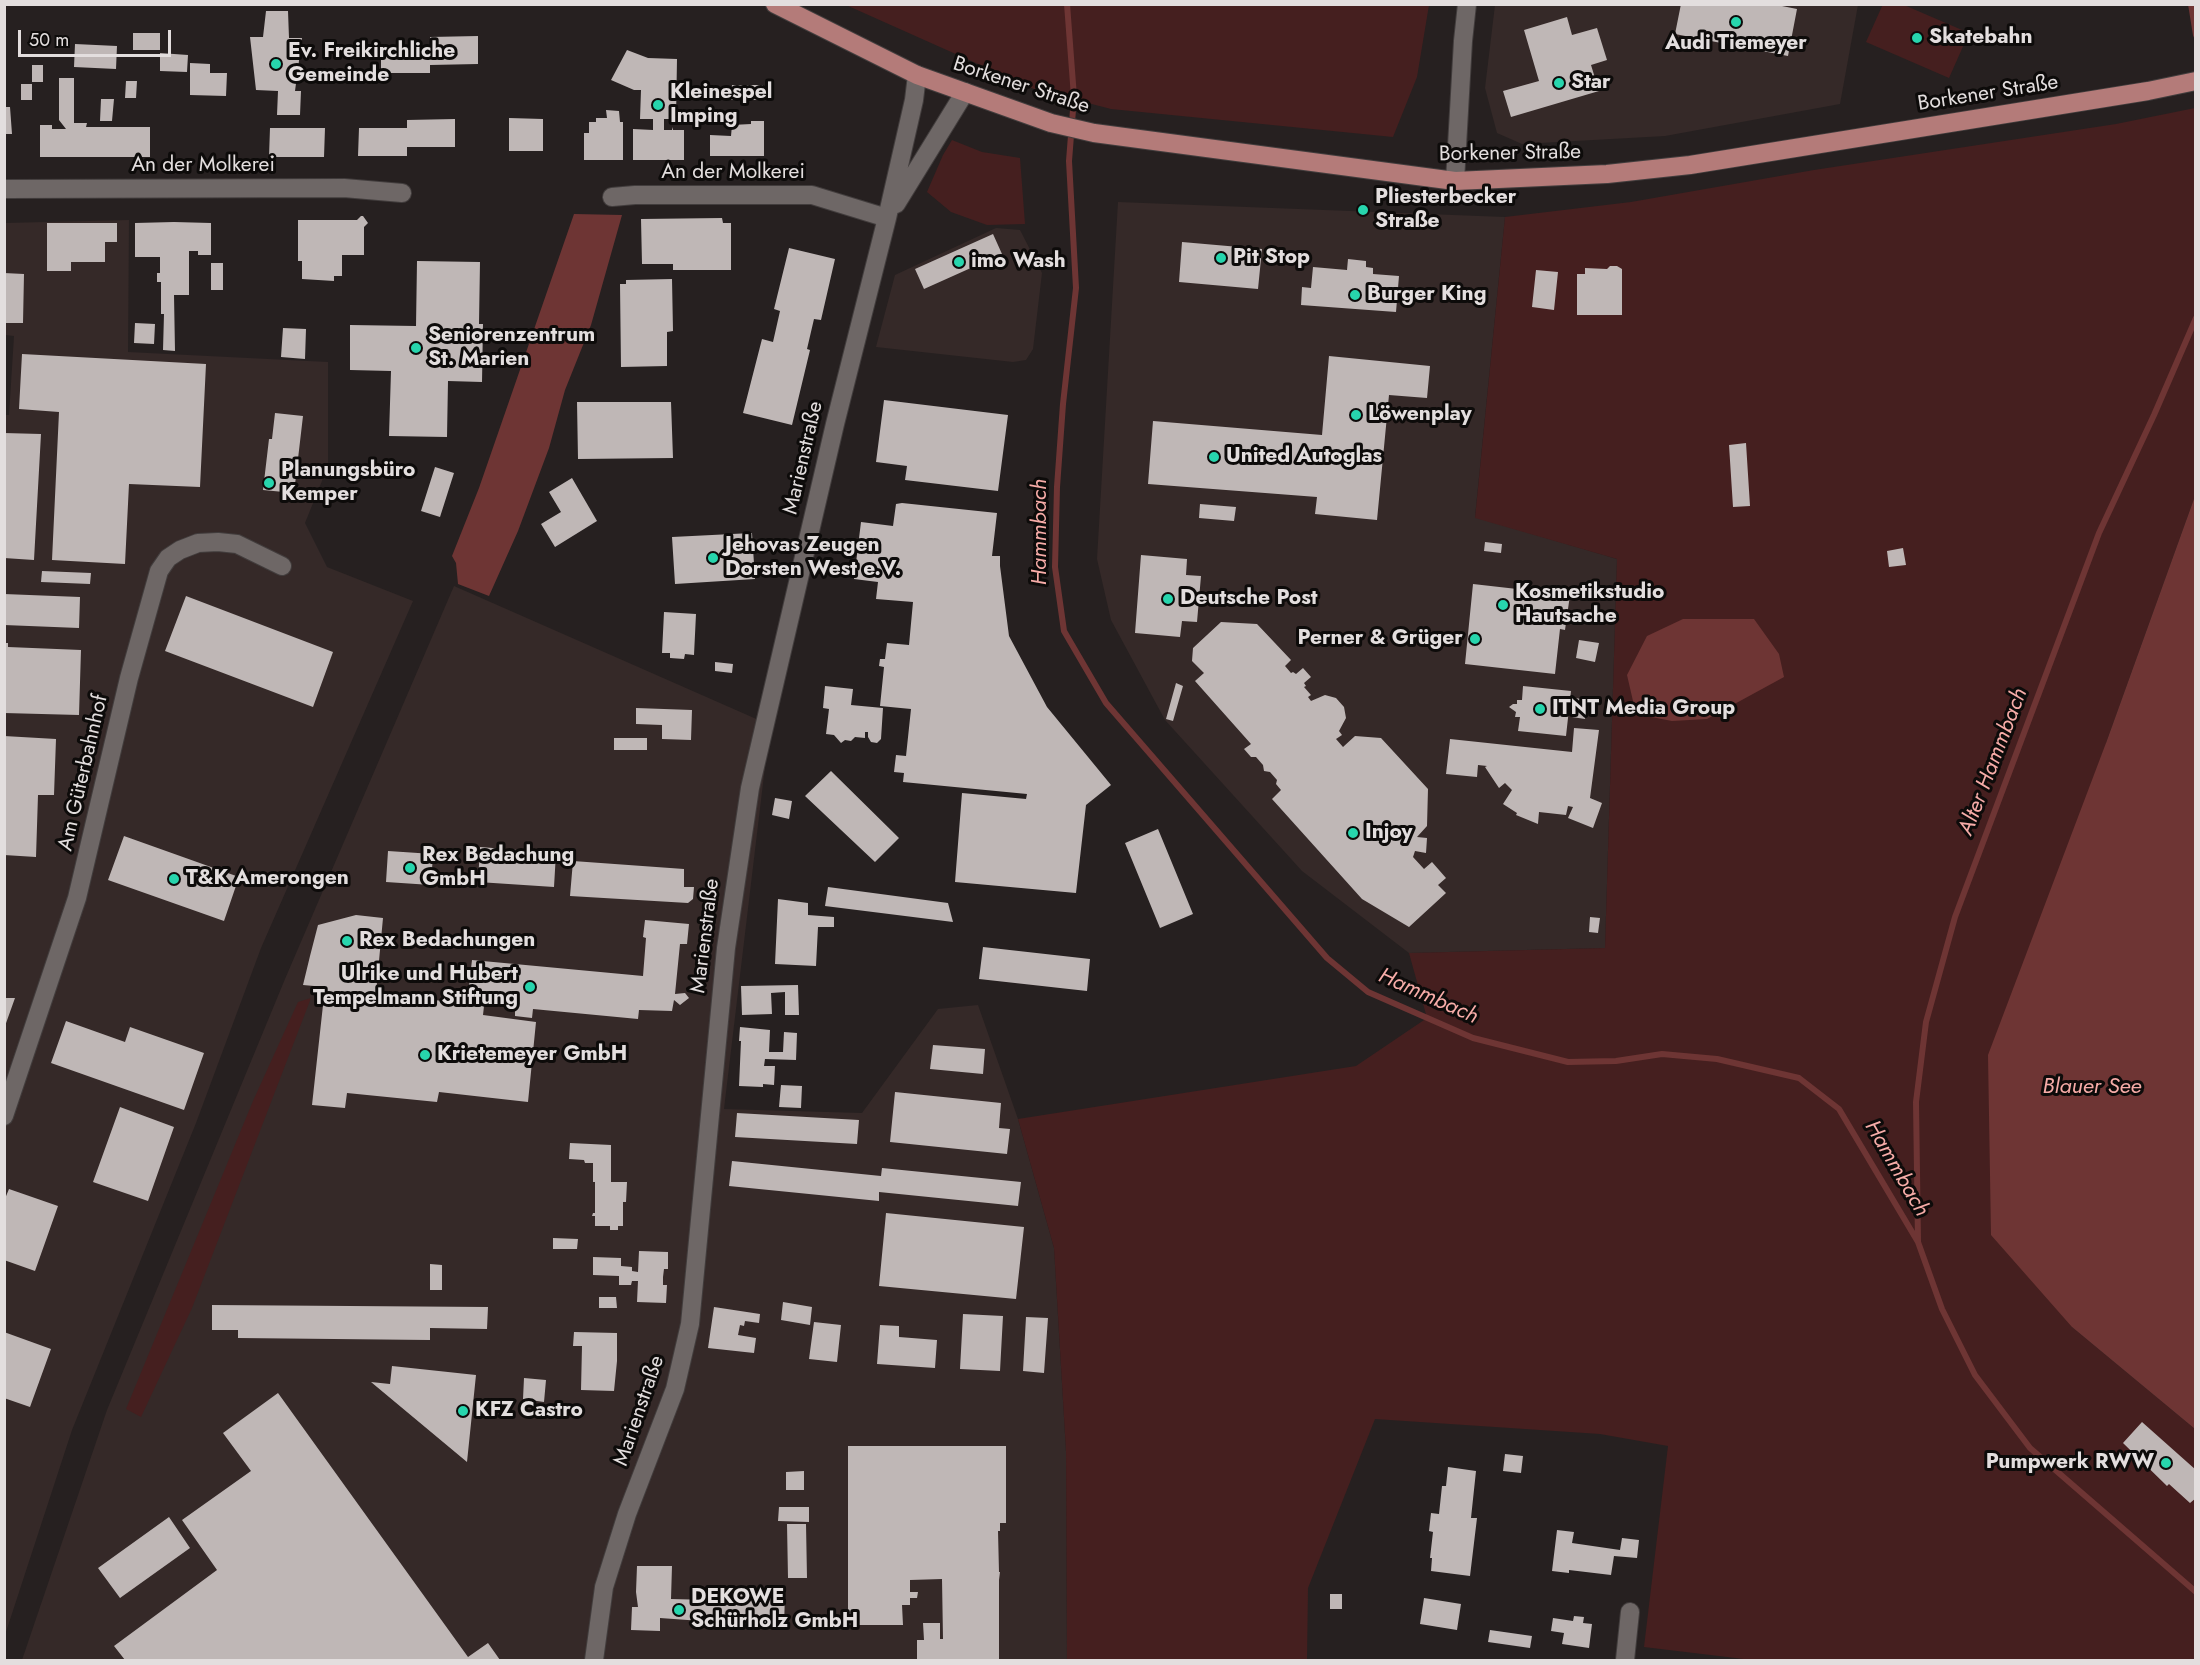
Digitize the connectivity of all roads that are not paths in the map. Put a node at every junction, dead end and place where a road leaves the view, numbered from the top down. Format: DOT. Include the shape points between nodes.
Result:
graph roads {
  1 [pos="775,4"];
  2 [pos="1467,4"];
  3 [pos="917,75"];
  4 [pos="2196,81"];
  5 [pos="965,92"];
  6 [pos="1455,181"];
  7 [pos="4,189"];
  8 [pos="402,193"];
  9 [pos="612,197"];
  10 [pos="887,218"];
  11 [pos="282,566"];
  12 [pos="4,1116"];
  13 [pos="1630,1612"];
  14 [pos="594,1660"];
  15 [pos="1625,1660"];
  1 -- 3 [label="main road, Borkener Straße"];
  2 -- 6 [label="street"];
  3 -- 5 [label="main road, Borkener Straße"];
  3 -- 10 [label="street, Marienstraße"];
  4 -- 6 [label="main road, Borkener Straße" via="1690,165 1607,174"];
  5 -- 6 [label="main road, Borkener Straße" via="1051,123 1094,133"];
  5 -- 10 [label="street, Marienstraße"];
  7 -- 8 [label="street, An der Molkerei" via="344,188"];
  9 -- 10 [label="street, An der Molkerei" via="812,195"];
  10 -- 14 [label="street, Marienstraße" via="750,788 726,948 690,1324 675,1389 604,1587"];
  11 -- 12 [label="street, Am Güterbahnhof" via="237,544 218,542 180,549 159,571 129,678 77,898"];
  13 -- 15 [label="street"];
}
